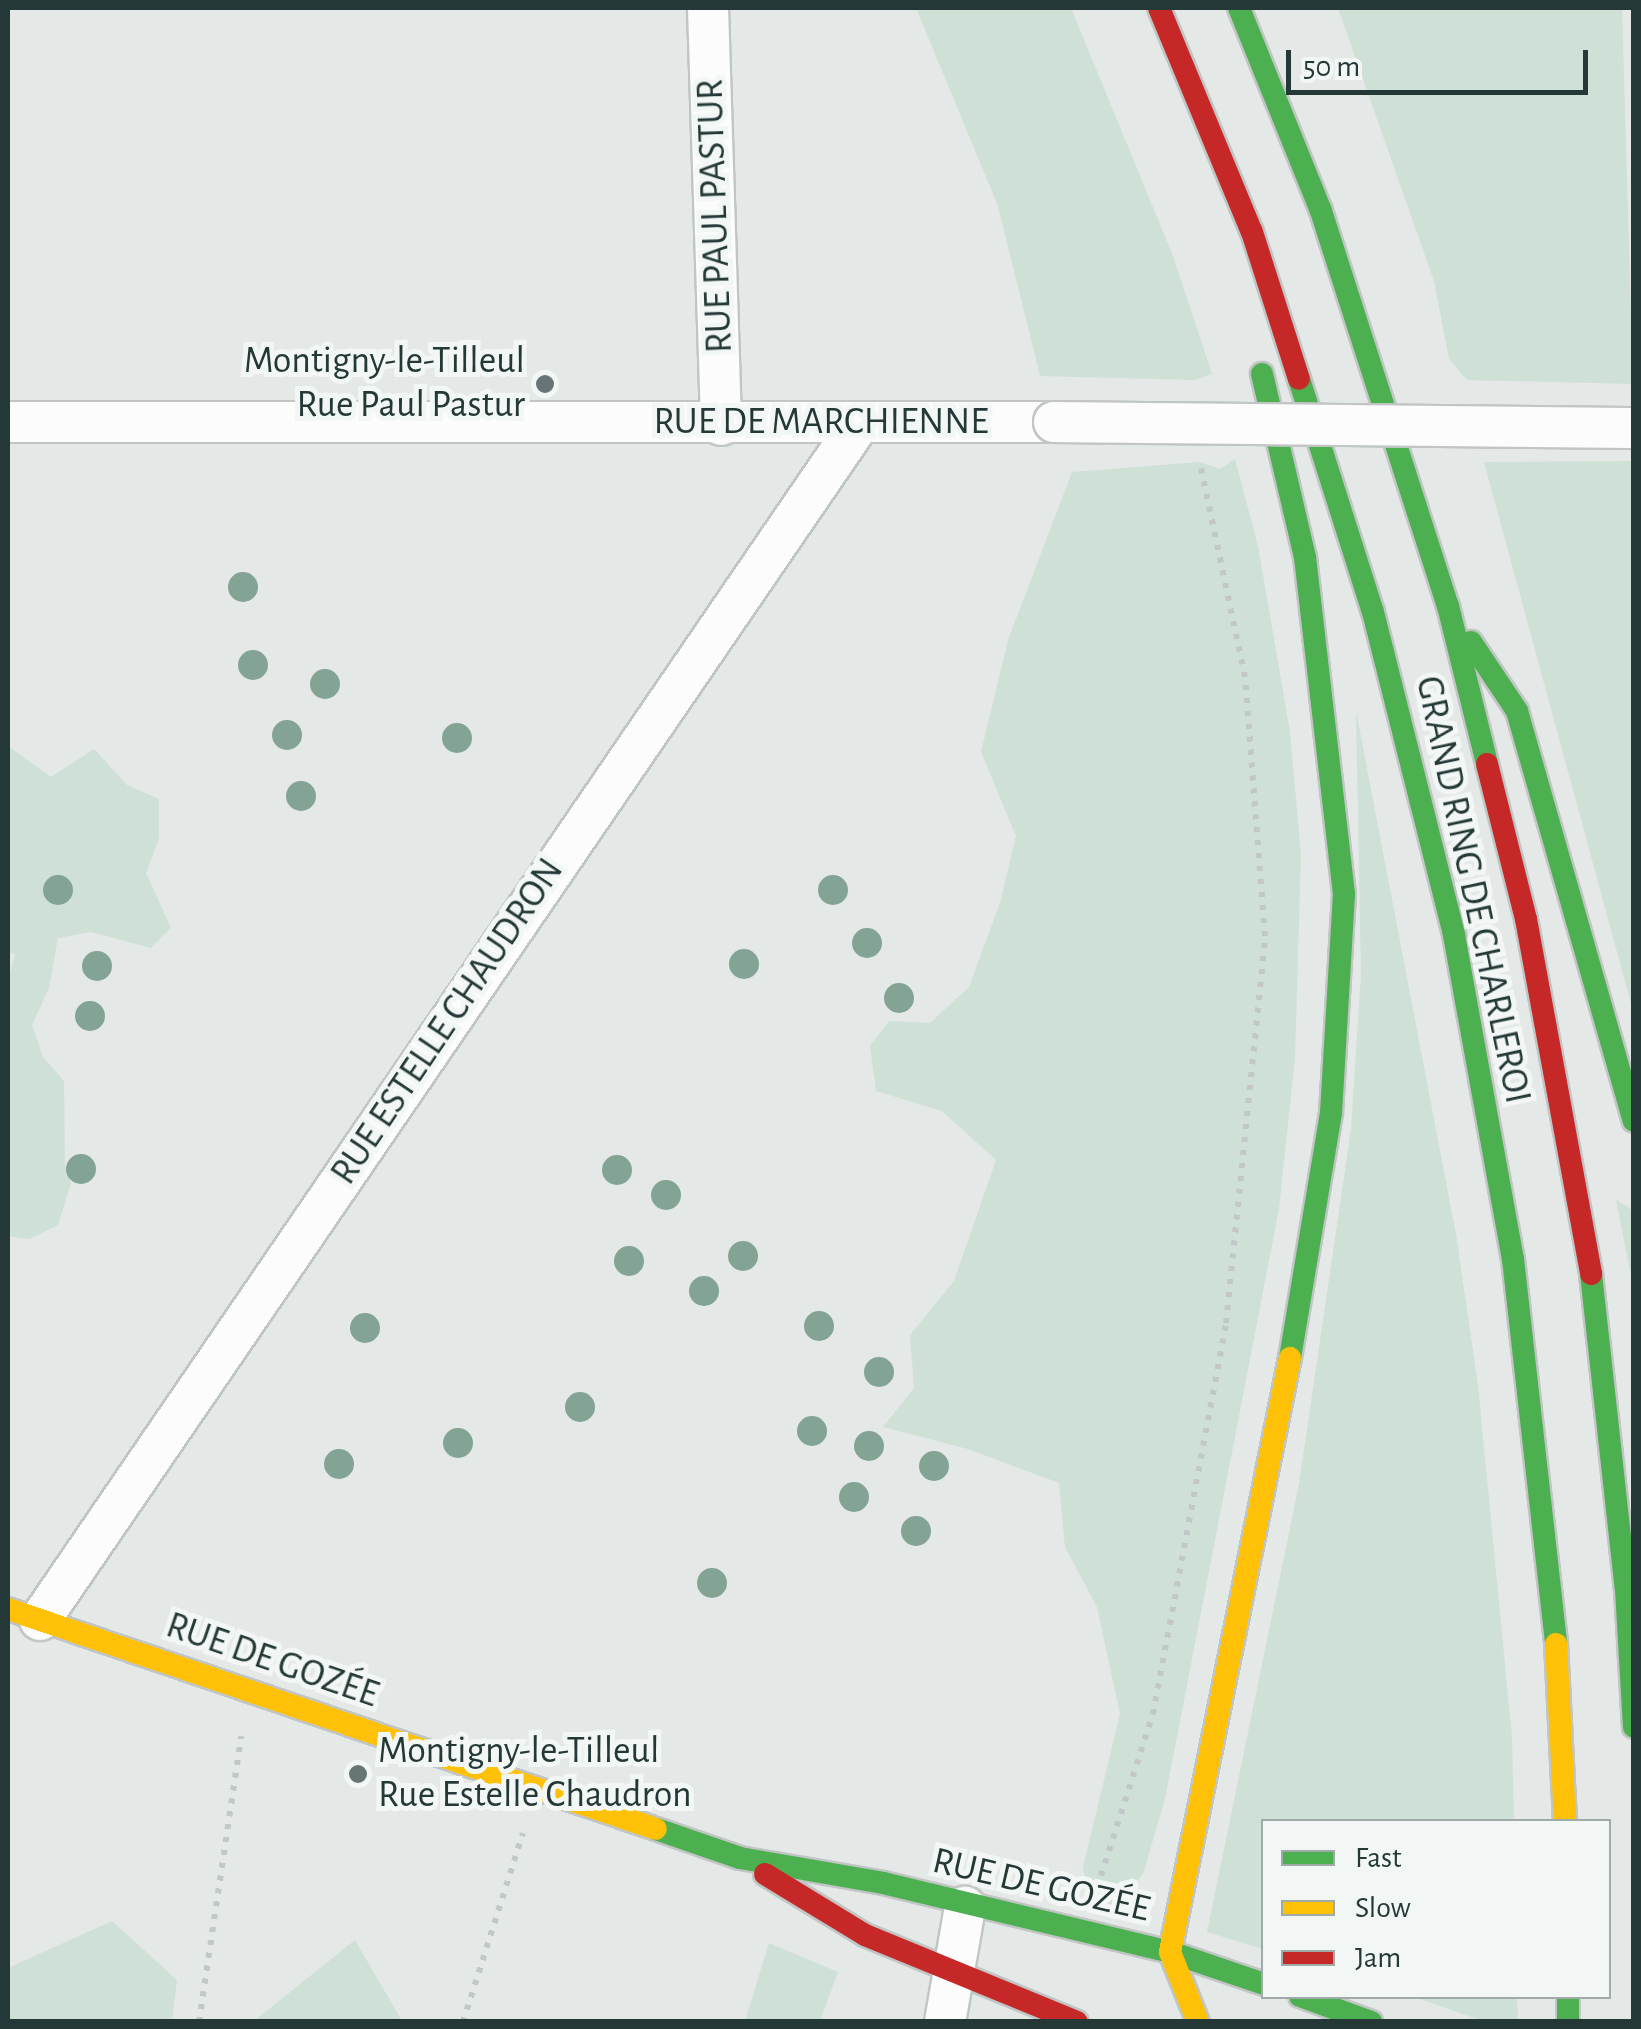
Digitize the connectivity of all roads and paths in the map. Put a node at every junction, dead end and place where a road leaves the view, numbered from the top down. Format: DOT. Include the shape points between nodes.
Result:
graph roads {
  1 [pos="708,8"];
  2 [pos="1159,8"];
  3 [pos="1239,8"];
  4 [pos="1252,232"];
  5 [pos="8,422"];
  6 [pos="859,424"];
  7 [pos="721,425"];
  8 [pos="1631,428"];
  9 [pos="1200,462"];
  10 [pos="1448,606"];
  11 [pos="1634,1122"];
  12 [pos="24,1615"];
  13 [pos="250,1691"];
  14 [pos="1634,1727"];
  15 [pos="540,1790"];
  16 [pos="1565,1819"];
  17 [pos="740,1858"];
  18 [pos="965,1907"];
  19 [pos="1091,1908"];
  20 [pos="1170,1952"];
  21 [pos="950,1972"];
  22 [pos="1261,1983"];
  23 [pos="1308,1999"];
  24 [pos="199,2022"];
  25 [pos="464,2022"];
  26 [pos="945,2022"];
  27 [pos="1077,2022"];
  28 [pos="1198,2022"];
  29 [pos="1371,2022"];
  1 -- 7 [label="street, RUE PAUL PASTUR"];
  2 -- 4 [label="main road, GRAND RING DE CHARLEROI"];
  3 -- 10 [label="main road, GRAND RING DE CHARLEROI" via="1321,211"];
  4 -- 16 [label="main road, GRAND RING DE CHARLEROI" via="1373,612 1454,935 1513,1259 1553,1594"];
  4 -- 20 [label="main road" via="1258,337 1305,557 1344,894 1330,1113 1303,1293"];
  5 -- 7 [label="street, RUE DE MARCHIENNE"];
  6 -- 7 [label="street, RUE DE MARCHIENNE"];
  6 -- 8 [label="street, RUE DE MARCHIENNE, bridge"];
  6 -- 12 [label="street, RUE ESTELLE CHAUDRON"];
  9 -- 19 [label="path" via="1245,677 1265,936 1226,1323 1153,1714"];
  10 -- 11 [label="main road" via="1516,711"];
  10 -- 14 [label="main road, GRAND RING DE CHARLEROI" via="1526,920 1588,1250 1626,1589"];
  12 -- 13 [label="main road, RUE DE GOZÉE"];
  13 -- 15 [label="main road, RUE DE GOZÉE"];
  13 -- 24 [label="path" via="225,1812"];
  15 -- 17 [label="main road, RUE DE GOZÉE"];
  15 -- 25 [label="path"];
  17 -- 18 [label="main road, RUE DE GOZÉE" via="883,1883"];
  17 -- 21 [label="main road, RUE DE GOZÉE" via="865,1936"];
  18 -- 20 [label="main road, RUE DE GOZÉE"];
  18 -- 21 [label="street"];
  20 -- 22 [label="main road, RUE DE GOZÉE"];
  20 -- 28 [label="main road"];
  21 -- 26 [label="street"];
  21 -- 27 [label="main road, RUE DE GOZÉE"];
  23 -- 29 [label="main road"];
}
